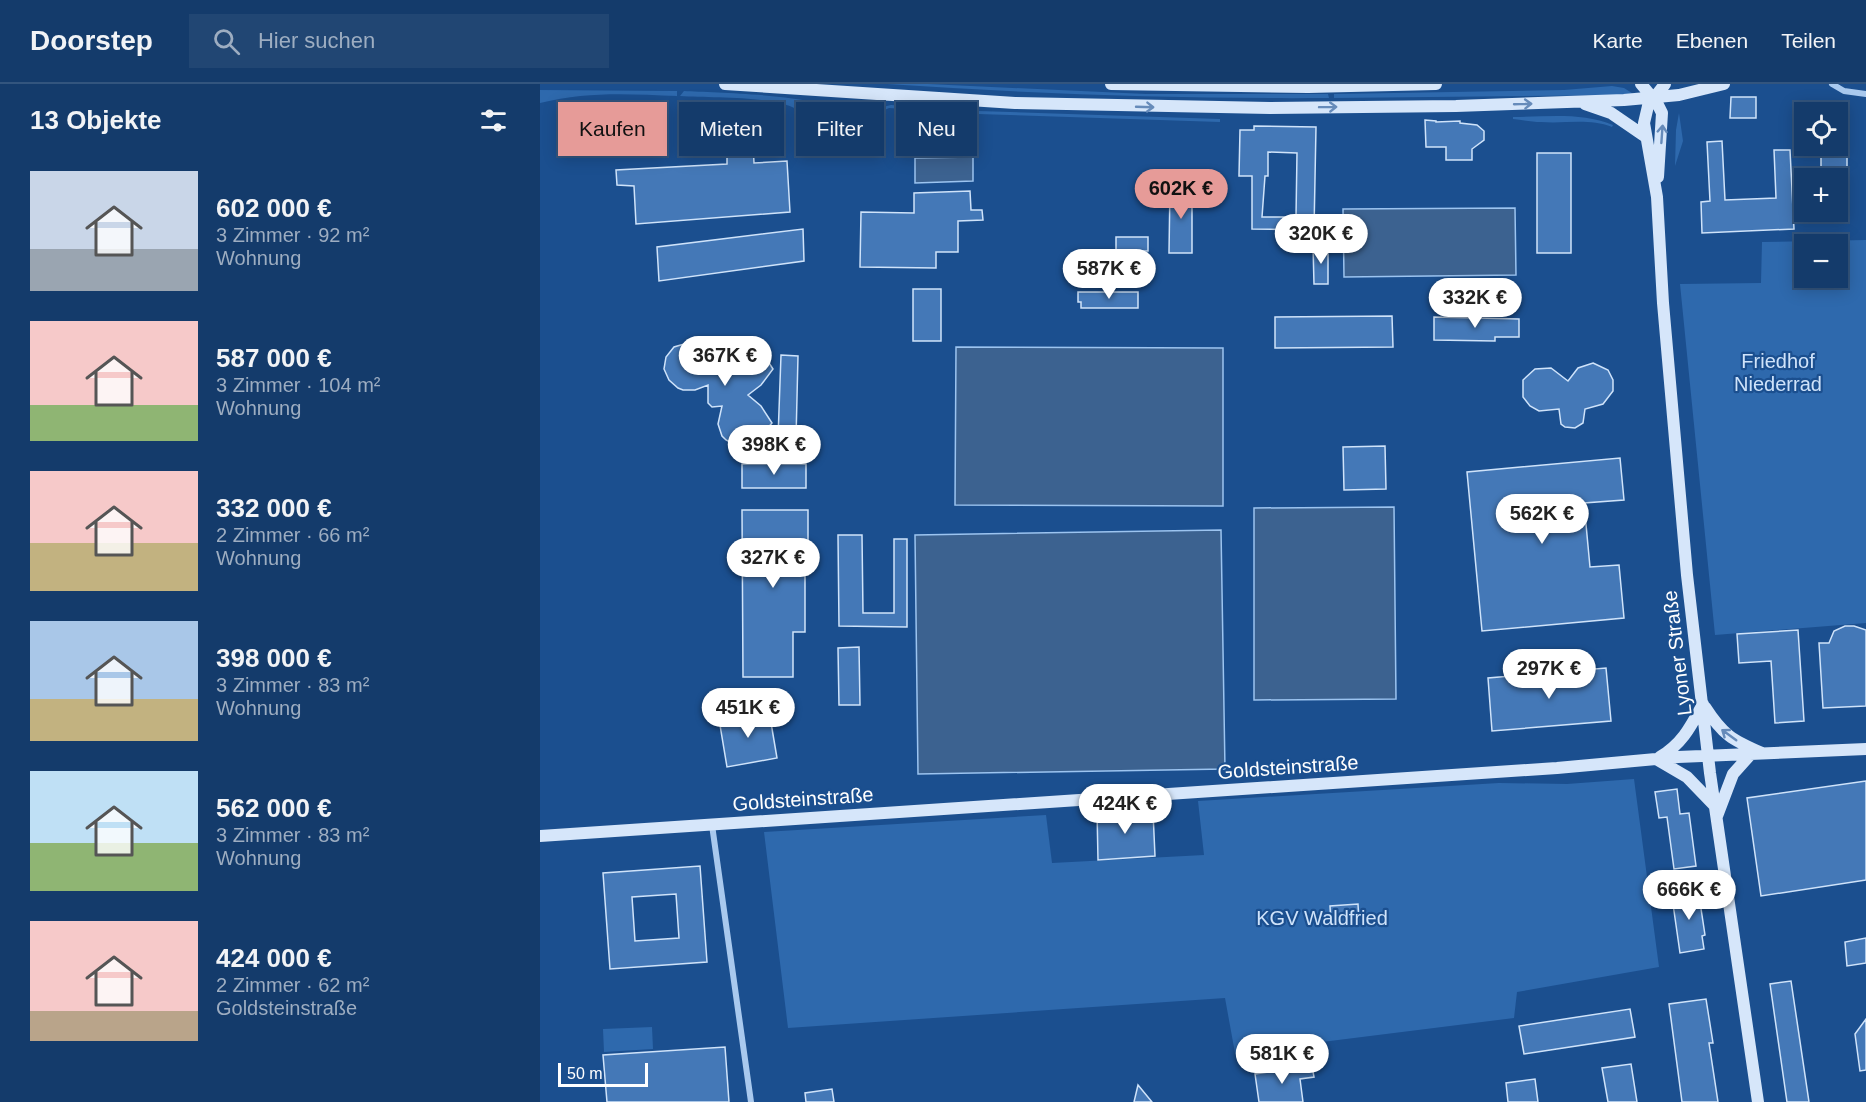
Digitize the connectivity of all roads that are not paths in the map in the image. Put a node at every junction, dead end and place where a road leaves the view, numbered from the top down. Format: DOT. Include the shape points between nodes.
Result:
graph roads {
  1 [pos="725,84"];
  2 [pos="1111,84"];
  3 [pos="1436,84"];
  4 [pos="1641,84"];
  5 [pos="1665,84"];
  6 [pos="1724,84"];
  7 [pos="1832,84"];
  8 [pos="1866,94"];
  9 [pos="1678,95"];
  10 [pos="1653,98"];
  11 [pos="1578,102"];
  12 [pos="1662,113"];
  13 [pos="1647,137"];
  14 [pos="1657,197"];
  15 [pos="1703,704"];
  16 [pos="1866,749"];
  17 [pos="1750,755"];
  18 [pos="1766,755"];
  19 [pos="1708,756"];
  20 [pos="1657,759"];
  21 [pos="1715,812"];
  22 [pos="712,825"];
  23 [pos="540,836"];
  24 [pos="750,1102"];
  25 [pos="1758,1102"];
  1 -- 11 [label="main road, one-way" via="1016,103 1164,107"];
  2 -- 3 [label="main road" via="1308,87"];
  4 -- 10 [label="main road"];
  5 -- 10 [label="main road"];
  6 -- 9 [label="main road"];
  7 -- 8 [label="street" via="1844,91"];
  9 -- 10 [label="main road"];
  9 -- 12 [label="main road"];
  10 -- 11 [label="main road"];
  10 -- 12 [label="main road"];
  10 -- 13 [label="main road, Lyoner Straße" via="1645,114"];
  11 -- 13 [label="main road" via="1611,113"];
  14 -- 12 [label="main road, Lyoner Straße, one-way"];
  13 -- 14 [label="main road, Lyoner Straße"];
  14 -- 15 [label="main road, Lyoner Straße" via="1676,460"];
  18 -- 15 [label="main road, one-way" via="1727,736"];
  15 -- 19 [label="main road, Lyoner Straße"];
  15 -- 20 [label="main road" via="1682,741"];
  16 -- 18 [label="main road, Goldsteinstraße"];
  17 -- 18 [label="main road, Goldsteinstraße"];
  17 -- 19 [label="main road, Goldsteinstraße"];
  17 -- 21 [label="main road" via="1733,774"];
  19 -- 20 [label="main road, Goldsteinstraße"];
  19 -- 21 [label="main road, Lyoner Straße"];
  20 -- 21 [label="main road" via="1687,777"];
  20 -- 22 [label="main road, Goldsteinstraße"];
  21 -- 25 [label="main road, Lyoner Straße"];
  22 -- 23 [label="main road, Goldsteinstraße"];
  22 -- 24 [label="street, Goldsteinstraße"];
}
